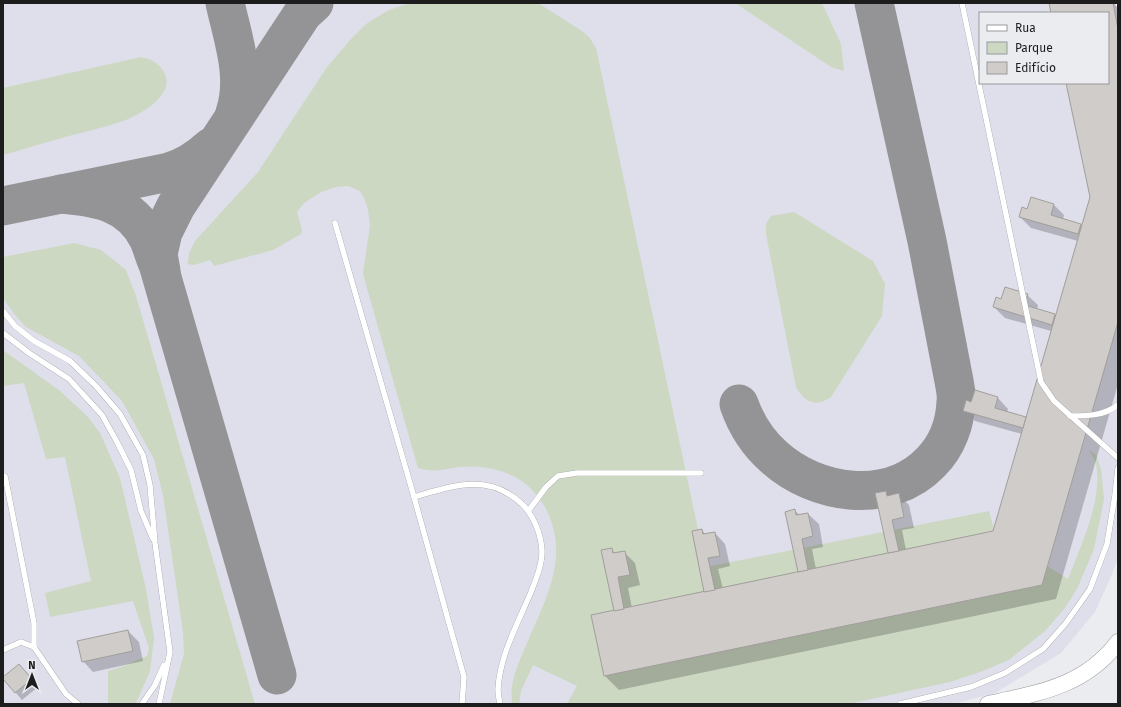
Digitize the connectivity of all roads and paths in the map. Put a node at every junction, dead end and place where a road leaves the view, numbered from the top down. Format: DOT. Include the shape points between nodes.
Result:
graph roads {
  1 [pos="962,3"];
  2 [pos="335,223"];
  3 [pos="3,311"];
  4 [pos="3,332"];
  5 [pos="1118,405"];
  6 [pos="1070,416"];
  7 [pos="1118,458"];
  8 [pos="1118,468"];
  9 [pos="701,473"];
  10 [pos="5,476"];
  11 [pos="414,497"];
  12 [pos="529,510"];
  13 [pos="155,543"];
  14 [pos="1118,642"];
  15 [pos="34,647"];
  16 [pos="3,650"];
  17 [pos="170,652"];
  18 [pos="66,694"];
  19 [pos="68,704"];
  20 [pos="78,704"];
  21 [pos="142,704"];
  22 [pos="159,704"];
  23 [pos="462,704"];
  24 [pos="500,704"];
  25 [pos="900,704"];
  26 [pos="988,704"];
  1 -- 6 [label="lane" via="1041,382 1054,401"];
  2 -- 11 [label="lane"];
  3 -- 13 [label="lane" via="15,326 34,341 70,362 96,386 120,414 143,455 150,485"];
  4 -- 13 [label="lane" via="29,353 69,379 102,415 131,470 141,511"];
  5 -- 6 [label="lane" via="1112,410 1089,416"];
  6 -- 7 [label="lane"];
  8 -- 25 [label="lane" via="1107,544 1090,589 1066,623 1043,649 1005,673 971,687"];
  9 -- 12 [label="lane" via="577,472 558,476"];
  10 -- 15 [label="lane" via="34,623"];
  11 -- 12 [label="lane" via="474,483 501,490"];
  11 -- 23 [label="lane" via="464,677"];
  12 -- 24 [label="lane" via="537,527 542,551 538,574 511,638 502,667 498,690"];
  13 -- 17 [label="lane"];
  14 -- 26 [label="street" via="1097,666 1079,678 1041,692"];
  15 -- 16 [label="lane" via="21,642"];
  15 -- 18 [label="lane"];
  17 -- 21 [label="lane" via="155,685"];
  17 -- 22 [label="lane"];
  18 -- 19 [label="lane"];
  18 -- 20 [label="lane"];
}
